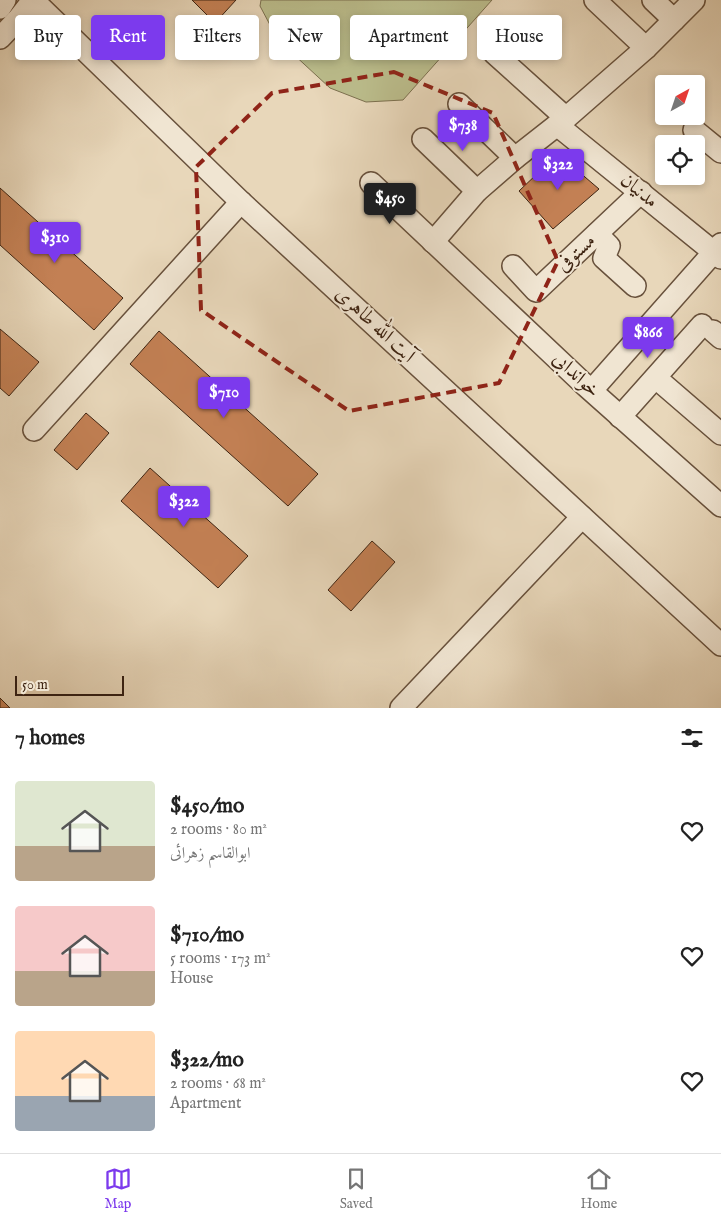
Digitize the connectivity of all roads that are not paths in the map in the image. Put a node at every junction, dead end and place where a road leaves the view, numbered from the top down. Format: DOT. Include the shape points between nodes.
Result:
graph roads {
  1 [pos="5,0"];
  2 [pos="33,0"];
  3 [pos="595,0"];
  4 [pos="653,0"];
  5 [pos="694,0"];
  6 [pos="0,8"];
  7 [pos="674,20"];
  8 [pos="0,38"];
  9 [pos="646,48"];
  10 [pos="501,60"];
  11 [pos="459,104"];
  12 [pos="561,122"];
  13 [pos="694,130"];
  14 [pos="423,139"];
  15 [pos="721,152"];
  16 [pos="515,158"];
  17 [pos="371,183"];
  18 [pos="477,191"];
  19 [pos="641,192"];
  20 [pos="241,202"];
  21 [pos="597,234"];
  22 [pos="433,242"];
  23 [pos="719,252"];
  24 [pos="513,266"];
  25 [pos="635,286"];
  26 [pos="712,331"];
  27 [pos="656,378"];
  28 [pos="592,390"];
  29 [pos="620,417"];
  30 [pos="34,430"];
  31 [pos="721,434"];
  32 [pos="721,506"];
  33 [pos="582,517"];
  34 [pos="721,645"];
  35 [pos="401,708"];
  1 -- 6 [label="street"];
  2 -- 8 [label="street"];
  2 -- 20 [label="street, آیت الله طاهری"];
  3 -- 9 [label="street"];
  4 -- 7 [label="street"];
  5 -- 7 [label="street"];
  7 -- 9 [label="street"];
  9 -- 12 [label="street"];
  10 -- 12 [label="street, مدنیان"];
  11 -- 16 [label="street"];
  12 -- 16 [label="street"];
  12 -- 19 [label="street, مدنیان"];
  13 -- 15 [label="street"];
  14 -- 18 [label="street"];
  16 -- 18 [label="street"];
  17 -- 22 [label="street, خواندابی"];
  18 -- 22 [label="street"];
  19 -- 21 [label="street, مستوفی"];
  19 -- 23 [label="street, مدنیان"];
  20 -- 30 [label="street"];
  20 -- 33 [label="street, آیت الله طاهری"];
  21 -- 24 [label="street, مستوفی" via="536,291"];
  21 -- 25 [label="street" via="609,246 604,258"];
  22 -- 28 [label="street, خواندابی"];
  23 -- 28 [label="street"];
  26 -- 27 [label="street"];
  27 -- 29 [label="street"];
  27 -- 31 [label="street"];
  28 -- 29 [label="street, خواندابی"];
  29 -- 32 [label="street, خواندابی"];
  33 -- 34 [label="street, آیت الله طاهری"];
  33 -- 35 [label="street"];
}
